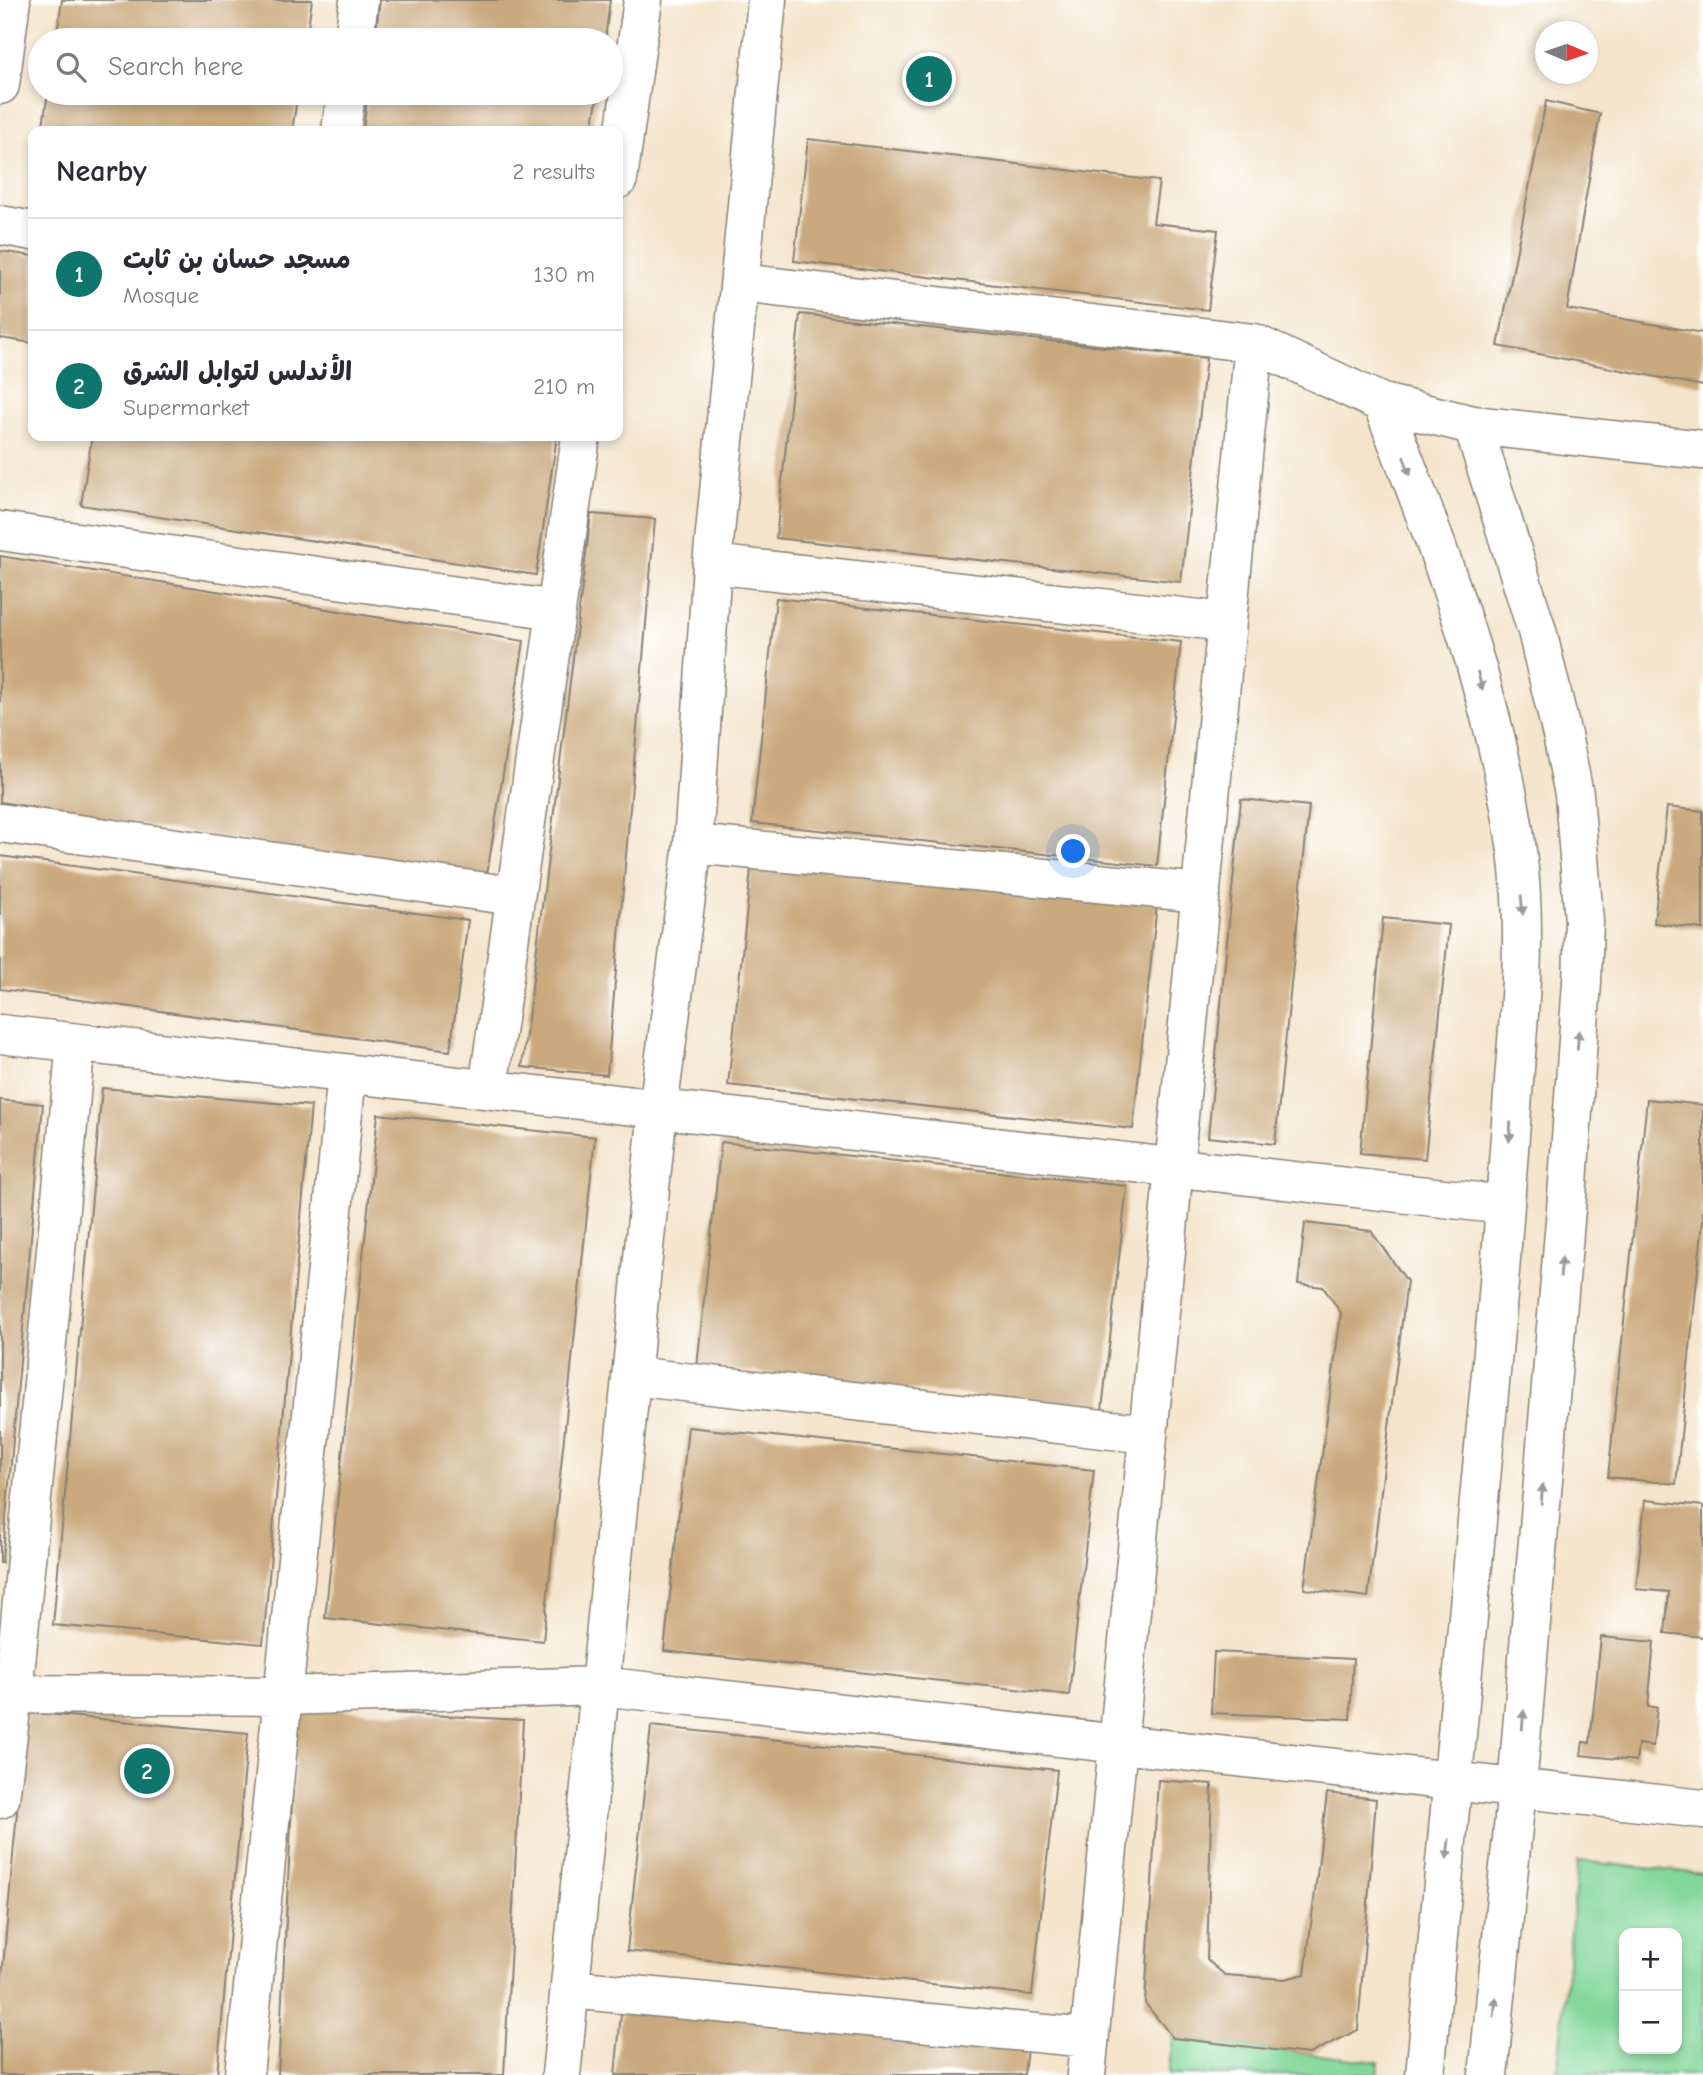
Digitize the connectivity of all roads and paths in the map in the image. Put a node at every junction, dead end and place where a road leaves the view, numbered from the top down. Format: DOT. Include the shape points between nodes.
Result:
graph roads {
  1 [pos="11,0"];
  2 [pos="359,0"];
  3 [pos="643,0"];
  4 [pos="767,0"];
  5 [pos="356,28"];
  6 [pos="0,85"];
  7 [pos="344,105"];
  8 [pos="342,126"];
  9 [pos="623,142"];
  10 [pos="0,225"];
  11 [pos="28,229"];
  12 [pos="741,283"];
  13 [pos="1254,343"];
  14 [pos="1382,403"];
  15 [pos="1473,425"];
  16 [pos="580,441"];
  17 [pos="1703,450"];
  18 [pos="0,531"];
  19 [pos="712,564"];
  20 [pos="556,610"];
  21 [pos="1226,622"];
  22 [pos="0,822"];
  23 [pos="692,844"];
  24 [pos="1200,893"];
  25 [pos="514,896"];
  26 [pos="0,1034"];
  27 [pos="76,1043"];
  28 [pos="346,1074"];
  29 [pos="488,1090"];
  30 [pos="658,1109"];
  31 [pos="1173,1167"];
  32 [pos="1505,1205"];
  33 [pos="631,1376"];
  34 [pos="1148,1434"];
  35 [pos="600,1686"];
  36 [pos="7,1693"];
  37 [pos="283,1696"];
  38 [pos="1118,1744"];
  39 [pos="1455,1781"];
  40 [pos="1517,1788"];
  41 [pos="0,1799"];
  42 [pos="1703,1809"];
  43 [pos="570,1989"];
  44 [pos="1089,2038"];
  45 [pos="244,2075"];
  46 [pos="561,2075"];
  47 [pos="1086,2075"];
  48 [pos="1425,2075"];
  49 [pos="1488,2075"];
  1 -- 6 [label="street"];
  2 -- 5 [label="street"];
  3 -- 9 [label="street"];
  4 -- 12 [label="street"];
  7 -- 8 [label="street"];
  10 -- 11 [label="street"];
  12 -- 13 [label="street"];
  12 -- 19 [label="street"];
  13 -- 14 [label="street"];
  13 -- 21 [label="street"];
  14 -- 15 [label="street"];
  14 -- 32 [label="street, one-way" via="1472,651 1502,762 1517,852 1523,915 1521,981"];
  15 -- 17 [label="street"];
  40 -- 15 [label="street, one-way" via="1567,1197 1584,921 1574,794 1562,735 1537,631"];
  16 -- 20 [label="street"];
  18 -- 20 [label="street"];
  19 -- 21 [label="street"];
  19 -- 23 [label="street"];
  20 -- 25 [label="street"];
  21 -- 24 [label="street"];
  22 -- 25 [label="street"];
  23 -- 24 [label="street"];
  23 -- 30 [label="street"];
  24 -- 31 [label="street"];
  25 -- 29 [label="street"];
  26 -- 27 [label="street"];
  27 -- 28 [label="street"];
  27 -- 36 [label="street"];
  28 -- 29 [label="street"];
  28 -- 37 [label="street"];
  29 -- 30 [label="street"];
  30 -- 31 [label="street"];
  30 -- 33 [label="street"];
  31 -- 32 [label="street"];
  31 -- 34 [label="street"];
  32 -- 39 [label="street"];
  33 -- 34 [label="street"];
  33 -- 35 [label="street"];
  34 -- 38 [label="street"];
  35 -- 37 [label="street"];
  35 -- 38 [label="street"];
  35 -- 43 [label="street"];
  36 -- 37 [label="street"];
  36 -- 41 [label="street"];
  37 -- 45 [label="street"];
  38 -- 39 [label="street"];
  38 -- 44 [label="street"];
  39 -- 40 [label="street"];
  39 -- 48 [label="street, one-way"];
  40 -- 42 [label="street"];
  49 -- 40 [label="street, one-way"];
  43 -- 44 [label="street"];
  43 -- 46 [label="street"];
  44 -- 47 [label="street"];
}
